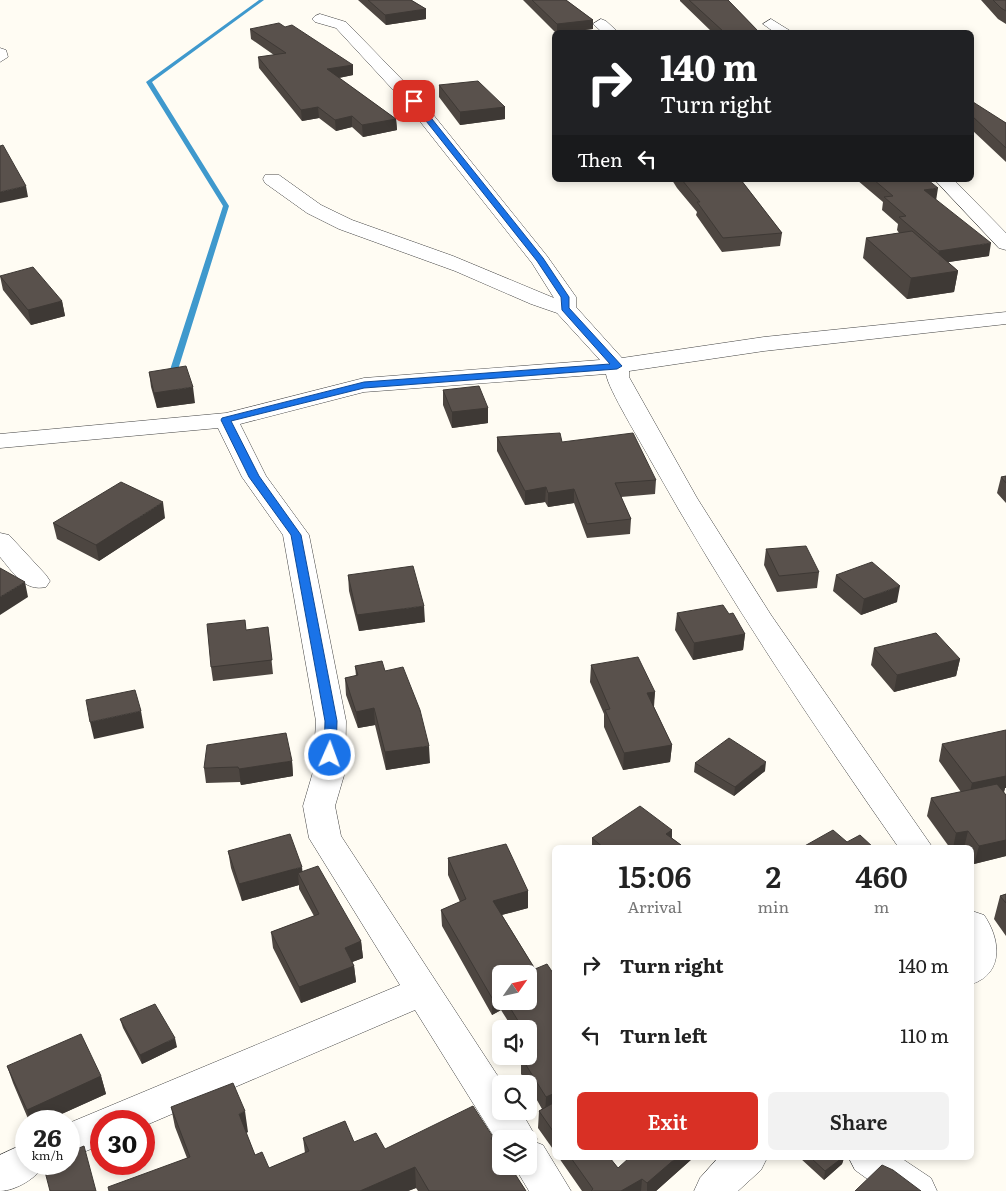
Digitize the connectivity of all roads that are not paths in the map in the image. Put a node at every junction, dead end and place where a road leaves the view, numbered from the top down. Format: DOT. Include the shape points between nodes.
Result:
graph roads {
  1 [pos="320,18"];
  2 [pos="0,53"];
  3 [pos="0,57"];
  4 [pos="272,180"];
  5 [pos="946,182"];
  6 [pos="1006,244"];
  7 [pos="565,308"];
  8 [pos="1006,318"];
  9 [pos="617,366"];
  10 [pos="226,420"];
  11 [pos="0,441"];
  12 [pos="0,541"];
  13 [pos="36,581"];
  14 [pos="915,845"];
  15 [pos="974,926"];
  16 [pos="974,965"];
  17 [pos="424,991"];
  18 [pos="141,1110"];
  19 [pos="511,1130"];
  20 [pos="745,1160"];
  21 [pos="872,1160"];
  22 [pos="15,1167"];
  23 [pos="537,1169"];
  24 [pos="0,1175"];
  25 [pos="551,1191"];
  26 [pos="714,1191"];
  27 [pos="917,1191"];
  1 -- 7 [label="street" via="341,25 414,101 540,260 565,297"];
  2 -- 3 [label="street"];
  4 -- 7 [label="street" via="328,217 401,247 476,272 542,303"];
  5 -- 6 [label="street"];
  7 -- 9 [label="street"];
  8 -- 9 [label="street" via="764,344"];
  9 -- 10 [label="street" via="364,385"];
  9 -- 14 [label="street" via="618,377 649,438 755,611"];
  10 -- 11 [label="street"];
  10 -- 17 [label="street" via="254,477 296,535 331,721 330,772 319,806 325,838"];
  12 -- 13 [label="street"];
  15 -- 16 [label="street" via="981,947"];
  17 -- 18 [label="street"];
  17 -- 19 [label="street"];
  20 -- 26 [label="street" via="726,1175"];
  21 -- 27 [label="street"];
  22 -- 24 [label="street"];
  23 -- 25 [label="street"];
}
